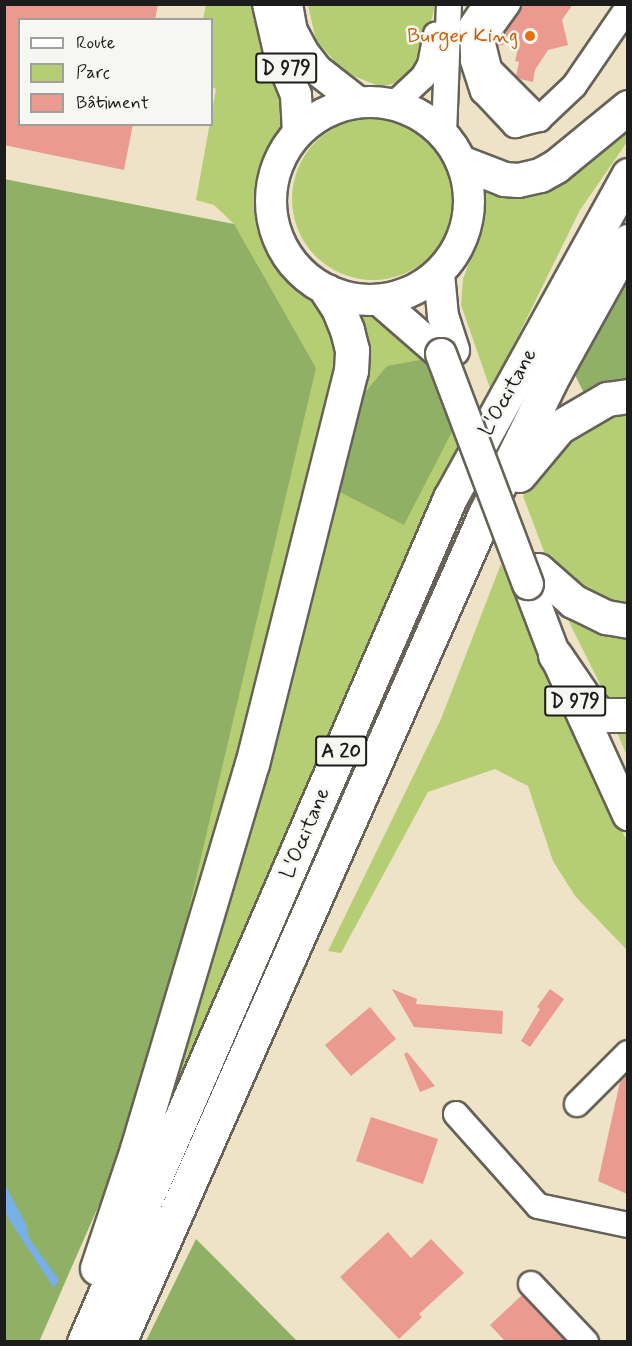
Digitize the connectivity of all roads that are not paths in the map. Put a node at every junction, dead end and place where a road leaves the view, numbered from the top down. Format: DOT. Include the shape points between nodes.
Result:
graph roads {
  1 [pos="268,4"];
  2 [pos="288,4"];
  3 [pos="447,4"];
  4 [pos="486,4"];
  5 [pos="508,4"];
  6 [pos="627,7"];
  7 [pos="358,102"];
  8 [pos="394,104"];
  9 [pos="627,107"];
  10 [pos="539,118"];
  11 [pos="298,132"];
  12 [pos="444,134"];
  13 [pos="463,164"];
  14 [pos="627,175"];
  15 [pos="627,241"];
  16 [pos="439,274"];
  17 [pos="327,291"];
  18 [pos="380,301"];
  19 [pos="447,352"];
  20 [pos="627,396"];
  21 [pos="474,542"];
  22 [pos="533,577"];
  23 [pos="627,621"];
  24 [pos="555,655"];
  25 [pos="614,715"];
  26 [pos="627,773"];
  27 [pos="627,815"];
  28 [pos="627,1053"];
  29 [pos="577,1104"];
  30 [pos="456,1114"];
  31 [pos="627,1225"];
  32 [pos="531,1284"];
  33 [pos="79,1341"];
  34 [pos="84,1341"];
  35 [pos="119,1341"];
  36 [pos="586,1341"];
  1 -- 11 [label="main road, D 979" via="280,56 296,95"];
  2 -- 7 [label="main road, D 979" via="292,31 303,52 316,70"];
  3 -- 8 [label="street" via="430,65"];
  3 -- 12 [label="street"];
  4 -- 10 [label="street" via="472,25 472,61 483,91 515,125"];
  5 -- 10 [label="street" via="482,40 489,69"];
  6 -- 10 [label="street" via="574,86"];
  7 -- 8 [label="main road"];
  7 -- 11 [label="main road" via="325,112"];
  8 -- 12 [label="main road" via="421,115"];
  9 -- 13 [label="highway" via="540,175 504,179"];
  11 -- 17 [label="main road" via="280,158 271,188 272,219 282,249 302,274"];
  12 -- 13 [label="main road"];
  13 -- 16 [label="main road" via="470,192 468,222 457,250"];
  14 -- 34 [label="highway, L'Occitane / A 20" via="450,498"];
  15 -- 21 [label="highway, L'Occitane / A 20" via="555,372"];
  16 -- 18 [label="main road" via="412,292"];
  16 -- 19 [label="main road, D 979"];
  17 -- 18 [label="main road" via="362,301"];
  17 -- 33 [label="highway" via="347,330 352,350 351,371 252,764 137,1149 88,1295"];
  18 -- 19 [label="main road, D 979"];
  19 -- 22 [label="main road, D 979, bridge"];
  20 -- 21 [label="highway" via="607,399 559,427 525,466"];
  21 -- 35 [label="highway, L'Occitane / A 20"];
  22 -- 23 [label="highway" via="606,617"];
  22 -- 24 [label="main road, D 979"];
  22 -- 25 [label="main road, D 979"];
  24 -- 25 [label="highway" via="587,702"];
  24 -- 27 [label="main road, D 979"];
  25 -- 26 [label="main road, D 979"];
  28 -- 29 [label="street"];
  30 -- 31 [label="street" via="538,1206"];
  32 -- 36 [label="street"];
}
